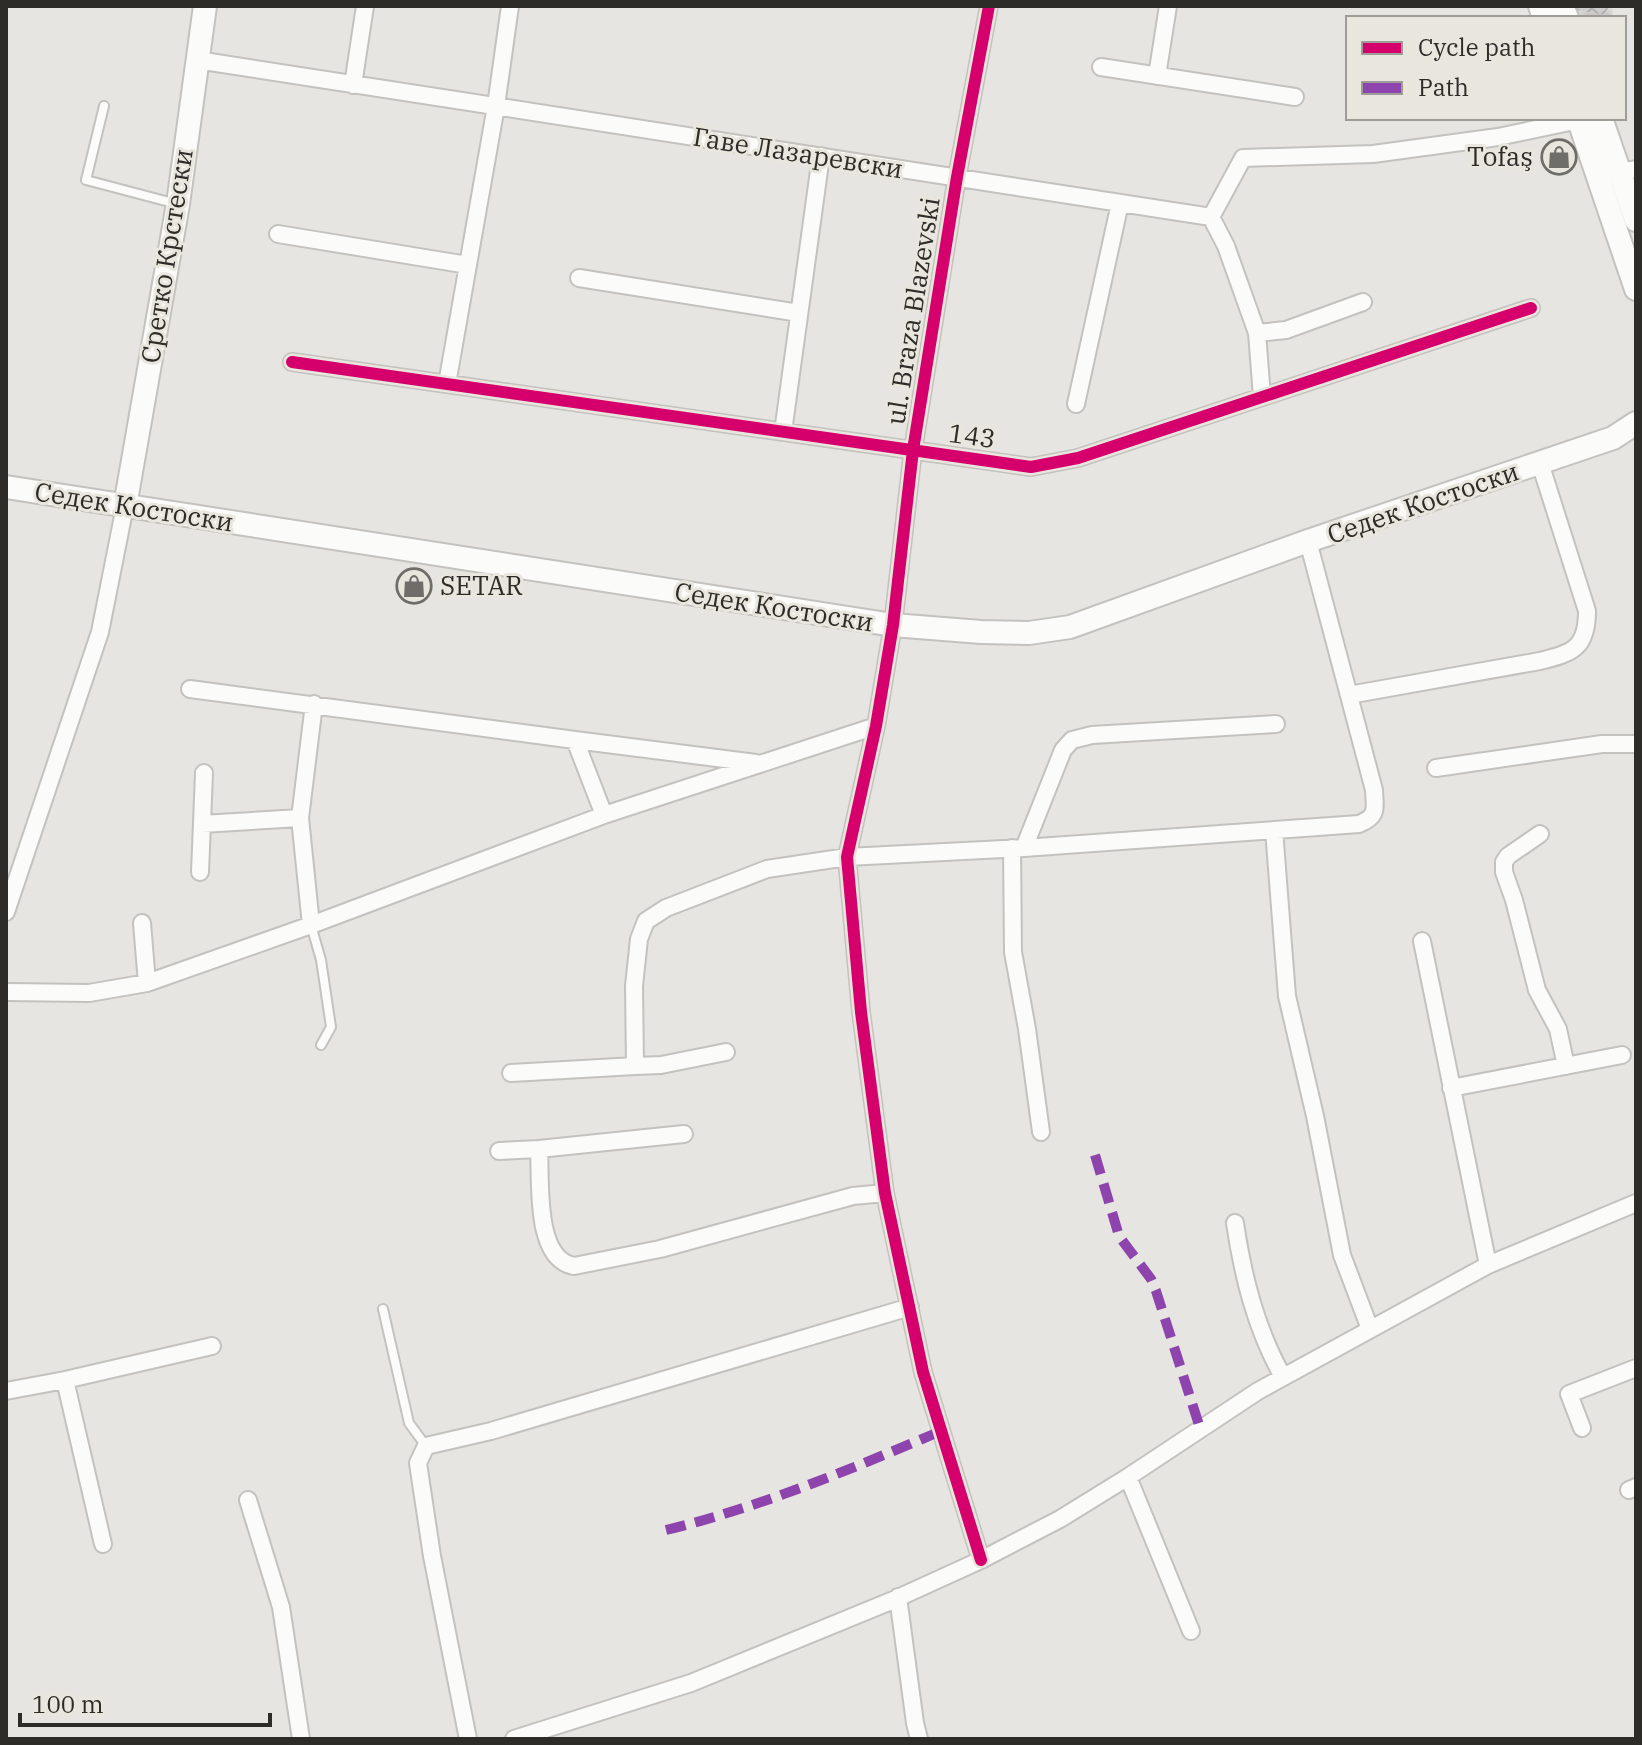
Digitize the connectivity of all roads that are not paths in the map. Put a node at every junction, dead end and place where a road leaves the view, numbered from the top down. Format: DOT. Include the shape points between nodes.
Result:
graph roads {
  1 [pos="205,6"];
  2 [pos="365,6"];
  3 [pos="510,6"];
  4 [pos="989,6"];
  5 [pos="1168,6"];
  6 [pos="197,60"];
  7 [pos="1101,67"];
  8 [pos="1157,76"];
  9 [pos="353,85"];
  10 [pos="1295,97"];
  11 [pos="104,106"];
  12 [pos="496,106"];
  13 [pos="1581,120"];
  14 [pos="1586,120"];
  15 [pos="1587,120"];
  16 [pos="821,156"];
  17 [pos="1628,171"];
  18 [pos="957,177"];
  19 [pos="1120,203"];
  20 [pos="178,204"];
  21 [pos="1211,217"];
  22 [pos="1636,220"];
  23 [pos="278,234"];
  24 [pos="468,265"];
  25 [pos="579,278"];
  26 [pos="1636,289"];
  27 [pos="1363,302"];
  28 [pos="1531,308"];
  29 [pos="799,313"];
  30 [pos="1257,333"];
  31 [pos="292,362"];
  32 [pos="447,384"];
  33 [pos="1262,397"];
  34 [pos="1076,404"];
  35 [pos="1636,423"];
  36 [pos="783,432"];
  37 [pos="1613,438"];
  38 [pos="1636,440"];
  39 [pos="913,450"];
  40 [pos="1540,463"];
  41 [pos="6,487"];
  42 [pos="125,506"];
  43 [pos="1308,541"];
  44 [pos="893,625"];
  45 [pos="190,689"];
  46 [pos="1349,695"];
  47 [pos="314,704"];
  48 [pos="1276,724"];
  49 [pos="876,726"];
  50 [pos="575,740"];
  51 [pos="1636,745"];
  52 [pos="705,757"];
  53 [pos="762,763"];
  54 [pos="1436,768"];
  55 [pos="204,773"];
  56 [pos="703,782"];
  57 [pos="604,815"];
  58 [pos="300,818"];
  59 [pos="202,824"];
  60 [pos="1274,830"];
  61 [pos="1540,834"];
  62 [pos="1018,848"];
  63 [pos="847,857"];
  64 [pos="200,872"];
  65 [pos="6,912"];
  66 [pos="142,923"];
  67 [pos="311,925"];
  68 [pos="1422,941"];
  69 [pos="147,983"];
  70 [pos="6,992"];
  71 [pos="321,1045"];
  72 [pos="726,1052"];
  73 [pos="1622,1055"];
  74 [pos="635,1066"];
  75 [pos="1566,1066"];
  76 [pos="511,1073"];
  77 [pos="1451,1088"];
  78 [pos="1041,1132"];
  79 [pos="684,1134"];
  80 [pos="539,1149"];
  81 [pos="499,1151"];
  82 [pos="885,1193"];
  83 [pos="1636,1203"];
  84 [pos="1235,1223"];
  85 [pos="1488,1265"];
  86 [pos="910,1307"];
  87 [pos="383,1309"];
  88 [pos="1370,1329"];
  89 [pos="212,1346"];
  90 [pos="1636,1368"];
  91 [pos="1283,1377"];
  92 [pos="65,1380"];
  93 [pos="6,1391"];
  94 [pos="1582,1428"];
  95 [pos="426,1446"];
  96 [pos="1128,1477"];
  97 [pos="248,1500"];
  98 [pos="103,1544"];
  99 [pos="981,1560"];
  100 [pos="898,1597"];
  101 [pos="1191,1631"];
  102 [pos="520,1738"];
  103 [pos="301,1739"];
  104 [pos="468,1739"];
  105 [pos="919,1739"];
  1 -- 6 [label="main road, Сретко Крстески"];
  2 -- 9 [label="street"];
  3 -- 12 [label="street"];
  4 -- 18 [label="street, ul. Braza Blazevski"];
  5 -- 8 [label="street"];
  6 -- 9 [label="street, Гаве Лазаревски"];
  6 -- 20 [label="main road, Сретко Крстески"];
  7 -- 8 [label="street"];
  8 -- 10 [label="street"];
  9 -- 12 [label="street, Гаве Лазаревски"];
  11 -- 20 [label="lane" via="86,180"];
  12 -- 16 [label="street, Гаве Лазаревски"];
  12 -- 24 [label="street"];
  13 -- 21 [label="street" via="1373,154 1243,158"];
  14 -- 26 [label="main road"];
  15 -- 17 [label="main road"];
  16 -- 18 [label="street, Гаве Лазаревски"];
  16 -- 29 [label="street"];
  17 -- 22 [label="main road"];
  18 -- 19 [label="street, Гаве Лазаревски"];
  18 -- 39 [label="street, ul. Braza Blazevski"];
  19 -- 21 [label="street, Гаве Лазаревски"];
  19 -- 34 [label="street"];
  20 -- 42 [label="main road, Сретко Крстески"];
  21 -- 30 [label="street"];
  23 -- 24 [label="street"];
  24 -- 32 [label="street"];
  25 -- 29 [label="street"];
  27 -- 30 [label="street" via="1286,330"];
  28 -- 33 [label="street, 143"];
  29 -- 36 [label="street"];
  30 -- 33 [label="street"];
  31 -- 32 [label="street, 143"];
  32 -- 36 [label="street, 143"];
  33 -- 39 [label="street, 143" via="1078,458 1031,467"];
  35 -- 37 [label="main road"];
  36 -- 39 [label="street, 143"];
  37 -- 38 [label="main road"];
  37 -- 40 [label="main road, Седек Костоски"];
  39 -- 44 [label="street, ul. Braza Blazevski"];
  40 -- 43 [label="main road, Седек Костоски"];
  40 -- 46 [label="street" via="1587,611 1583,640 1563,656"];
  41 -- 42 [label="main road, Седек Костоски"];
  42 -- 44 [label="main road, Седек Костоски"];
  42 -- 65 [label="street" via="100,632"];
  43 -- 44 [label="main road, Седек Костоски" via="1070,627 1029,633"];
  43 -- 46 [label="street"];
  44 -- 49 [label="street, ul. Braza Blazevski"];
  45 -- 47 [label="street"];
  46 -- 60 [label="street" via="1374,790 1371,819"];
  47 -- 50 [label="street"];
  47 -- 58 [label="street"];
  48 -- 62 [label="street" via="1072,740"];
  49 -- 53 [label="street"];
  49 -- 63 [label="street, ul. Braza Blazevski"];
  50 -- 52 [label="street"];
  50 -- 57 [label="street"];
  51 -- 54 [label="street" via="1602,744"];
  52 -- 53 [label="street"];
  52 -- 56 [label="street"];
  53 -- 56 [label="street"];
  55 -- 59 [label="street"];
  56 -- 57 [label="street"];
  57 -- 67 [label="street"];
  58 -- 59 [label="street"];
  58 -- 67 [label="street"];
  59 -- 64 [label="street"];
  60 -- 62 [label="street"];
  60 -- 88 [label="street" via="1287,996 1342,1255"];
  61 -- 75 [label="street" via="1508,856 1504,872 1537,990 1558,1029"];
  62 -- 63 [label="street"];
  62 -- 78 [label="street" via="1013,952"];
  63 -- 74 [label="street" via="767,869 666,908 646,921 634,986"];
  63 -- 82 [label="street, ul. Braza Blazevski"];
  66 -- 69 [label="street"];
  67 -- 69 [label="street"];
  67 -- 71 [label="lane" via="331,1027"];
  68 -- 77 [label="street"];
  69 -- 70 [label="street" via="89,993"];
  72 -- 74 [label="street"];
  73 -- 75 [label="street"];
  74 -- 76 [label="street"];
  75 -- 77 [label="street"];
  77 -- 85 [label="street"];
  79 -- 80 [label="street"];
  80 -- 81 [label="street"];
  80 -- 82 [label="street" via="546,1238 556,1258 574,1266 685,1243 853,1196"];
  82 -- 86 [label="street, ul. Braza Blazevski"];
  83 -- 85 [label="street"];
  84 -- 91 [label="street" via="1256,1318"];
  85 -- 88 [label="street"];
  86 -- 95 [label="street"];
  86 -- 99 [label="street, ul. Braza Blazevski" via="923,1372"];
  87 -- 95 [label="lane" via="409,1423"];
  88 -- 91 [label="street"];
  89 -- 92 [label="street"];
  90 -- 94 [label="street" via="1569,1394"];
  91 -- 96 [label="street"];
  92 -- 93 [label="street"];
  92 -- 98 [label="street"];
  95 -- 104 [label="street" via="418,1463 420,1479"];
  96 -- 99 [label="street"];
  96 -- 101 [label="street"];
  97 -- 103 [label="street" via="281,1607"];
  99 -- 100 [label="street"];
  100 -- 102 [label="street" via="691,1683"];
  100 -- 105 [label="street"];
}
